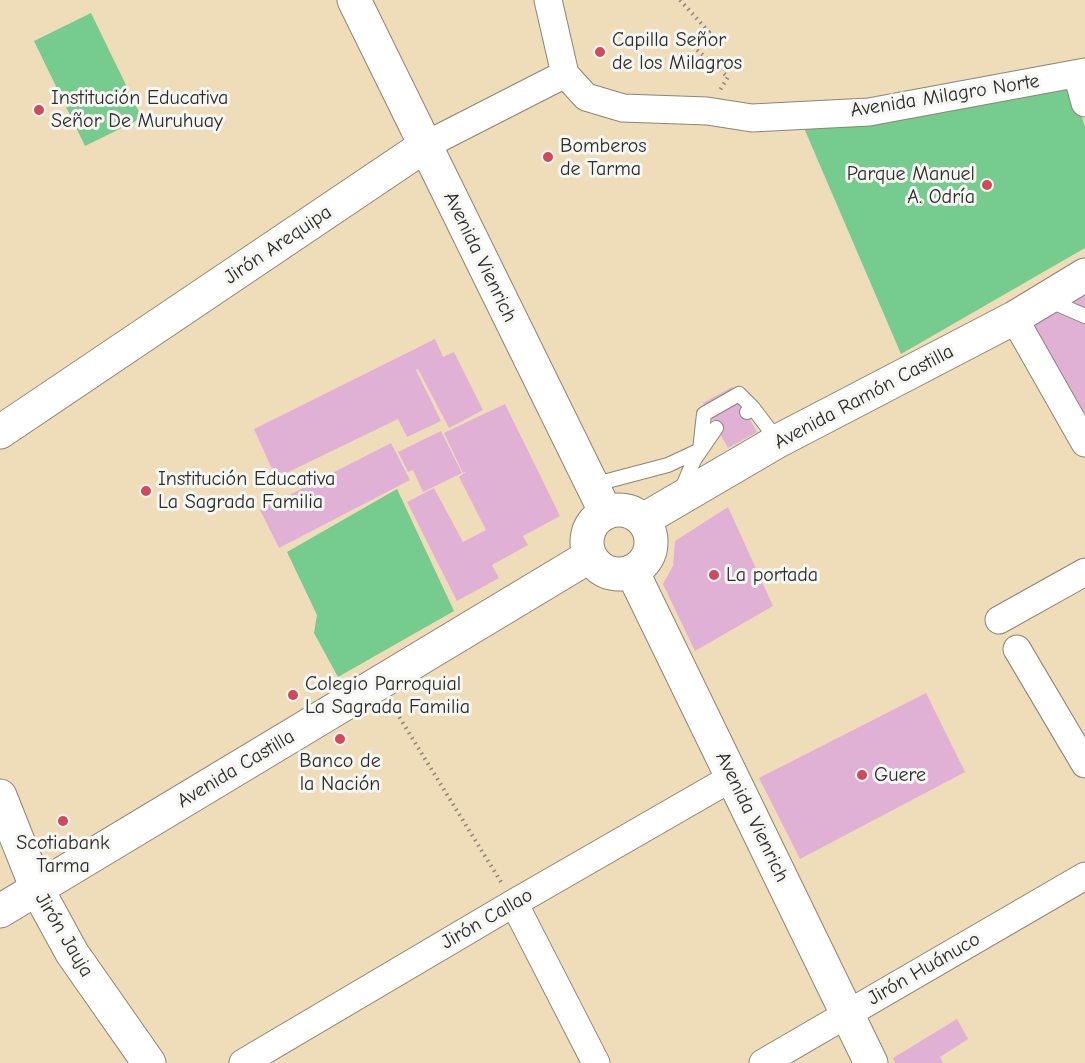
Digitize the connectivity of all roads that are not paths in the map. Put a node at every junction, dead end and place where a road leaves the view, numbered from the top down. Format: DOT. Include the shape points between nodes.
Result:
graph roads {
  1 [pos="354,0"];
  2 [pos="548,0"];
  3 [pos="1081,73"];
  4 [pos="565,74"];
  5 [pos="1085,104"];
  6 [pos="426,145"];
  7 [pos="1085,275"];
  8 [pos="1044,299"];
  9 [pos="1085,316"];
  10 [pos="1014,318"];
  11 [pos="716,428"];
  12 [pos="0,432"];
  13 [pos="775,436"];
  14 [pos="1085,443"];
  15 [pos="700,450"];
  16 [pos="682,489"];
  17 [pos="599,499"];
  18 [pos="643,520"];
  19 [pos="590,556"];
  20 [pos="632,571"];
  21 [pos="1085,572"];
  22 [pos="999,620"];
  23 [pos="1017,649"];
  24 [pos="1085,764"];
  25 [pos="733,777"];
  26 [pos="0,796"];
  27 [pos="1085,876"];
  28 [pos="37,889"];
  29 [pos="514,903"];
  30 [pos="0,911"];
  31 [pos="848,1014"];
  32 [pos="149,1063"];
  33 [pos="243,1063"];
  34 [pos="596,1063"];
  35 [pos="763,1063"];
  36 [pos="871,1063"];
  1 -- 6 [label="main road, Avenida Vienrich"];
  2 -- 4 [label="street"];
  3 -- 4 [label="street, Avenida Milagro Norte" via="869,112 752,118 707,111 623,108 586,97"];
  3 -- 5 [label="street"];
  4 -- 6 [label="street, Jirón Arequipa"];
  6 -- 12 [label="main road, Jirón Arequipa"];
  6 -- 17 [label="main road, Avenida Vienrich"];
  7 -- 8 [label="main road, Avenida Ramón Castilla"];
  8 -- 9 [label="lane"];
  8 -- 10 [label="main road, Avenida Ramón Castilla"];
  10 -- 13 [label="main road, Avenida Ramón Castilla"];
  10 -- 14 [label="street"];
  11 -- 15 [label="lane"];
  13 -- 15 [label="lane" via="739,394 704,414"];
  13 -- 16 [label="main road, Avenida Ramón Castilla"];
  15 -- 16 [label="lane"];
  15 -- 17 [label="lane"];
  16 -- 18 [label="main road, Avenida Ramón Castilla"];
  17 -- 18 [label="main road" via="615,510 625,510"];
  17 -- 19 [label="main road" via="597,519 588,536"];
  18 -- 20 [label="main road" via="651,548 641,566"];
  19 -- 20 [label="main road" via="613,573"];
  19 -- 28 [label="main road, Avenida Castilla"];
  20 -- 25 [label="main road, Avenida Vienrich"];
  21 -- 22 [label="street"];
  23 -- 24 [label="street"];
  25 -- 29 [label="street, Jirón Callao"];
  25 -- 31 [label="main road, Avenida Vienrich"];
  26 -- 28 [label="main road, Jirón Jauja"];
  27 -- 31 [label="street, Jirón Huánuco"];
  28 -- 30 [label="main road, Avenida Castilla"];
  28 -- 32 [label="main road, Jirón Jauja" via="72,953"];
  29 -- 33 [label="street, Jirón Callao"];
  29 -- 34 [label="street"];
  31 -- 35 [label="street, Jirón Huánuco"];
  31 -- 36 [label="main road, Avenida Vienrich"];
}
